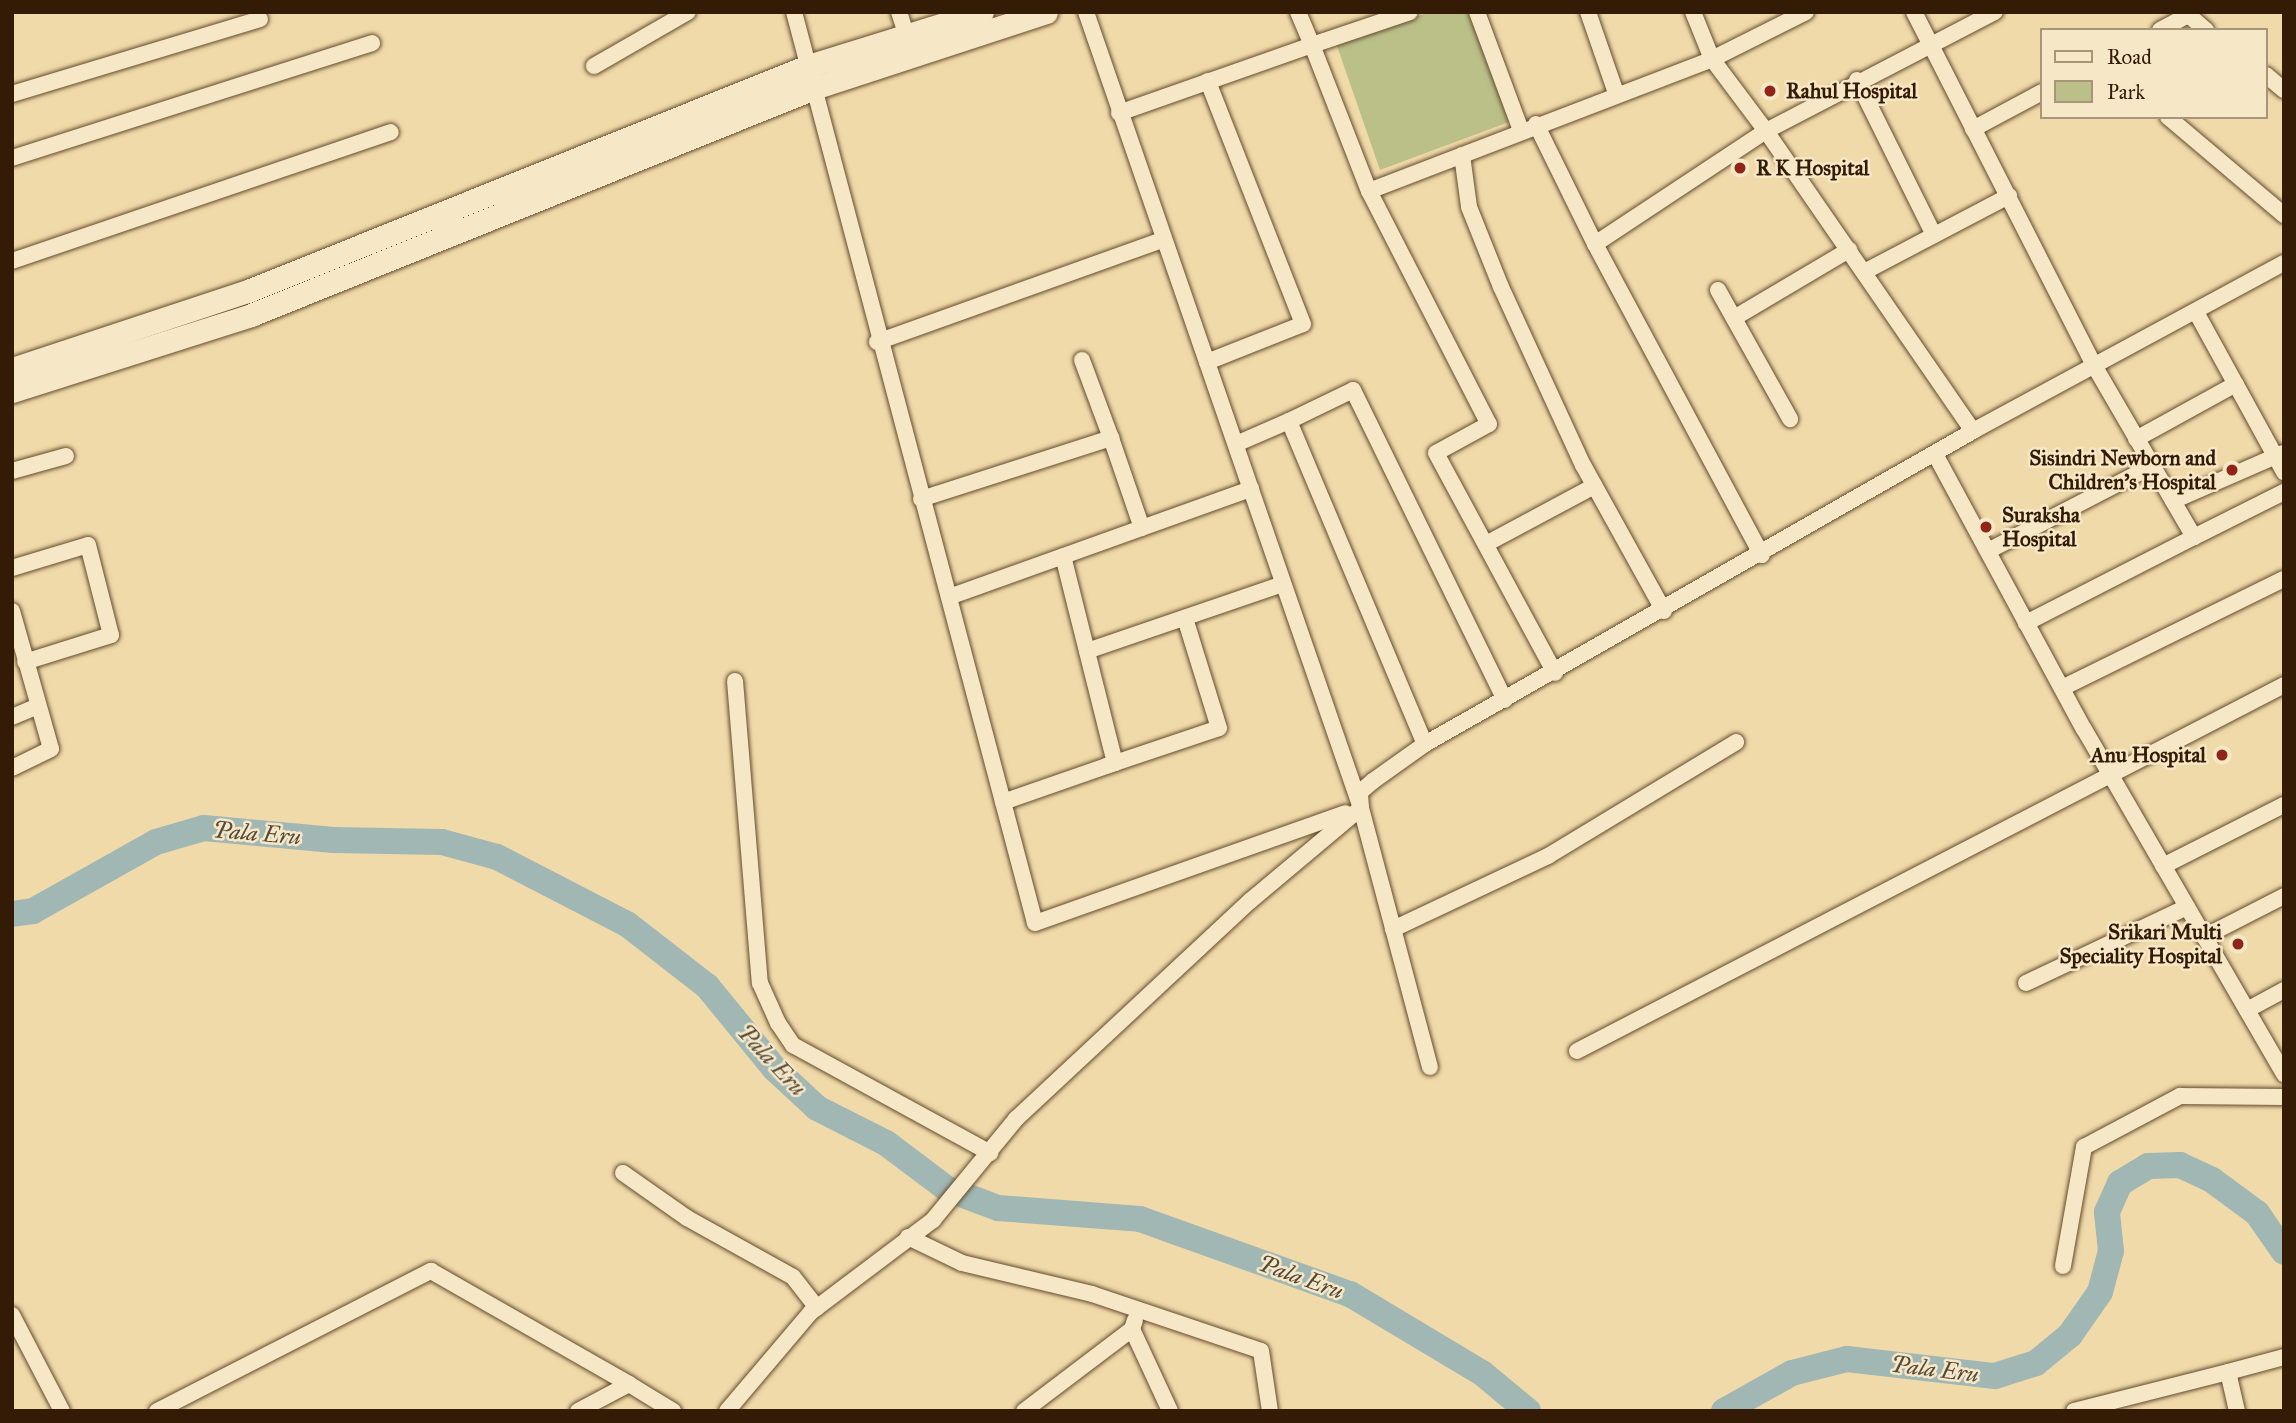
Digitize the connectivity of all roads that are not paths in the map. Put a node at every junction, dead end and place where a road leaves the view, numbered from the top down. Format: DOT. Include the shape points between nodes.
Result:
graph roads {
  1 [pos="688,12"];
  2 [pos="794,12"];
  3 [pos="899,12"];
  4 [pos="982,12"];
  5 [pos="1046,12"];
  6 [pos="1086,12"];
  7 [pos="1298,12"];
  8 [pos="1410,12"];
  9 [pos="1476,12"];
  10 [pos="1588,12"];
  11 [pos="1693,12"];
  12 [pos="1806,12"];
  13 [pos="1914,12"];
  14 [pos="1995,12"];
  15 [pos="2186,13"];
  16 [pos="1784,17"];
  17 [pos="260,19"];
  18 [pos="2163,28"];
  19 [pos="2204,28"];
  20 [pos="907,36"];
  21 [pos="372,43"];
  22 [pos="1929,43"];
  23 [pos="1312,45"];
  24 [pos="1712,59"];
  25 [pos="594,66"];
  26 [pos="811,77"];
  27 [pos="2268,77"];
  28 [pos="1857,80"];
  29 [pos="1208,81"];
  30 [pos="2284,90"];
  31 [pos="1616,93"];
  32 [pos="2040,93"];
  33 [pos="12,94"];
  34 [pos="1119,113"];
  35 [pos="2170,119"];
  36 [pos="1529,127"];
  37 [pos="1973,129"];
  38 [pos="1766,131"];
  39 [pos="391,132"];
  40 [pos="1462,155"];
  41 [pos="12,158"];
  42 [pos="1369,191"];
  43 [pos="2009,196"];
  44 [pos="2284,215"];
  45 [pos="1934,235"];
  46 [pos="1162,240"];
  47 [pos="1595,244"];
  48 [pos="1849,250"];
  49 [pos="12,261"];
  50 [pos="2284,263"];
  51 [pos="1864,272"];
  52 [pos="1718,290"];
  53 [pos="2196,312"];
  54 [pos="1734,318"];
  55 [pos="877,342"];
  56 [pos="1082,360"];
  57 [pos="1207,362"];
  58 [pos="2095,367"];
  59 [pos="12,369"];
  60 [pos="2236,384"];
  61 [pos="12,391"];
  62 [pos="1790,419"];
  63 [pos="1289,421"];
  64 [pos="1973,431"];
  65 [pos="1111,438"];
  66 [pos="2136,439"];
  67 [pos="1236,444"];
  68 [pos="1936,454"];
  69 [pos="2280,455"];
  70 [pos="66,456"];
  71 [pos="2152,466"];
  72 [pos="12,471"];
  73 [pos="2284,472"];
  74 [pos="1594,486"];
  75 [pos="1251,489"];
  76 [pos="2284,492"];
  77 [pos="921,499"];
  78 [pos="2173,501"];
  79 [pos="1142,528"];
  80 [pos="2194,537"];
  81 [pos="1486,544"];
  82 [pos="1988,551"];
  83 [pos="1762,555"];
  84 [pos="1063,556"];
  85 [pos="12,568"];
  86 [pos="2284,579"];
  87 [pos="1283,584"];
  88 [pos="949,597"];
  89 [pos="12,611"];
  90 [pos="1664,611"];
  91 [pos="1185,618"];
  92 [pos="2026,623"];
  93 [pos="1087,651"];
  94 [pos="20,656"];
  95 [pos="1555,673"];
  96 [pos="735,681"];
  97 [pos="2284,685"];
  98 [pos="2062,688"];
  99 [pos="1505,701"];
  100 [pos="36,707"];
  101 [pos="12,717"];
  102 [pos="1736,742"];
  103 [pos="1425,744"];
  104 [pos="1106,766"];
  105 [pos="12,768"];
  106 [pos="2111,776"];
  107 [pos="1003,802"];
  108 [pos="2284,805"];
  109 [pos="1361,808"];
  110 [pos="2163,866"];
  111 [pos="2284,896"];
  112 [pos="2187,907"];
  113 [pos="1393,929"];
  114 [pos="2204,937"];
  115 [pos="2026,983"];
  116 [pos="2284,989"];
  117 [pos="2247,1010"];
  118 [pos="1577,1051"];
  119 [pos="1430,1067"];
  120 [pos="2284,1074"];
  121 [pos="2284,1097"];
  122 [pos="990,1153"];
  123 [pos="623,1173"];
  124 [pos="908,1237"];
  125 [pos="2063,1266"];
  126 [pos="817,1308"];
  127 [pos="1139,1309"];
  128 [pos="14,1322"];
  129 [pos="1132,1329"];
  130 [pos="2281,1363"];
  131 [pos="2228,1371"];
  132 [pos="629,1384"];
  133 [pos="2134,1403"];
  134 [pos="62,1411"];
  135 [pos="157,1411"];
  136 [pos="578,1411"];
  137 [pos="673,1411"];
  138 [pos="727,1411"];
  139 [pos="1024,1411"];
  140 [pos="1170,1411"];
  141 [pos="1270,1411"];
  142 [pos="2074,1411"];
  143 [pos="2237,1411"];
  1 -- 25 [label="street"];
  2 -- 26 [label="street"];
  3 -- 20 [label="street"];
  4 -- 20 [label="street"];
  5 -- 26 [label="street"];
  6 -- 34 [label="street"];
  7 -- 23 [label="street"];
  8 -- 23 [label="street"];
  9 -- 36 [label="street"];
  10 -- 31 [label="street"];
  11 -- 24 [label="street"];
  12 -- 16 [label="street"];
  13 -- 22 [label="street"];
  14 -- 22 [label="street"];
  15 -- 18 [label="street"];
  15 -- 19 [label="street"];
  16 -- 24 [label="street"];
  17 -- 33 [label="street"];
  20 -- 26 [label="street"];
  21 -- 41 [label="street"];
  22 -- 28 [label="street"];
  22 -- 37 [label="street"];
  23 -- 29 [label="street"];
  23 -- 42 [label="street"];
  24 -- 31 [label="street"];
  24 -- 38 [label="street"];
  26 -- 55 [label="street"];
  26 -- 59 [label="street" via="248,291"];
  26 -- 61 [label="street" via="250,315"];
  27 -- 30 [label="street"];
  28 -- 38 [label="street"];
  28 -- 45 [label="street"];
  29 -- 34 [label="street"];
  29 -- 57 [label="street" via="1303,324"];
  31 -- 36 [label="street"];
  32 -- 37 [label="street"];
  34 -- 46 [label="street"];
  35 -- 44 [label="street"];
  36 -- 40 [label="street"];
  36 -- 47 [label="street"];
  37 -- 43 [label="street"];
  38 -- 47 [label="street"];
  38 -- 48 [label="street"];
  39 -- 49 [label="street"];
  40 -- 42 [label="street"];
  40 -- 74 [label="street" via="1469,207 1501,287"];
  42 -- 81 [label="street" via="1489,424 1436,453"];
  43 -- 45 [label="street"];
  43 -- 58 [label="street"];
  45 -- 51 [label="street"];
  46 -- 55 [label="street"];
  46 -- 57 [label="street"];
  47 -- 83 [label="street"];
  48 -- 51 [label="street"];
  48 -- 54 [label="street"];
  50 -- 53 [label="street"];
  51 -- 64 [label="street"];
  52 -- 54 [label="street"];
  53 -- 58 [label="street"];
  53 -- 60 [label="street"];
  54 -- 62 [label="street"];
  55 -- 77 [label="street"];
  56 -- 65 [label="street"];
  57 -- 67 [label="street"];
  58 -- 64 [label="street"];
  58 -- 66 [label="street"];
  60 -- 66 [label="street"];
  60 -- 69 [label="street"];
  63 -- 67 [label="street"];
  63 -- 99 [label="street" via="1353,390"];
  63 -- 103 [label="street"];
  64 -- 68 [label="street"];
  65 -- 77 [label="street"];
  65 -- 79 [label="street"];
  66 -- 71 [label="street"];
  67 -- 75 [label="street"];
  68 -- 82 [label="street"];
  68 -- 83 [label="street"];
  69 -- 73 [label="street"];
  69 -- 78 [label="street"];
  70 -- 72 [label="street"];
  71 -- 78 [label="street"];
  71 -- 82 [label="street"];
  74 -- 81 [label="street"];
  74 -- 90 [label="street"];
  75 -- 79 [label="street"];
  75 -- 87 [label="street"];
  76 -- 80 [label="street"];
  77 -- 88 [label="street"];
  78 -- 80 [label="street"];
  79 -- 84 [label="street"];
  80 -- 92 [label="street"];
  81 -- 95 [label="street"];
  82 -- 92 [label="street"];
  83 -- 90 [label="street"];
  84 -- 88 [label="street"];
  84 -- 93 [label="street"];
  85 -- 94 [label="street" via="88,545 111,635"];
  86 -- 98 [label="street"];
  87 -- 91 [label="street"];
  87 -- 109 [label="street"];
  88 -- 107 [label="street"];
  89 -- 94 [label="street"];
  90 -- 95 [label="street"];
  91 -- 93 [label="street"];
  91 -- 104 [label="street" via="1219,728"];
  92 -- 98 [label="street"];
  93 -- 104 [label="street" via="1115,763"];
  94 -- 100 [label="street"];
  95 -- 99 [label="street"];
  96 -- 122 [label="street" via="760,983 778,1023 793,1045"];
  97 -- 106 [label="street"];
  98 -- 106 [label="street"];
  99 -- 103 [label="street"];
  100 -- 101 [label="street"];
  100 -- 105 [label="street" via="51,749"];
  102 -- 113 [label="street" via="1548,856"];
  103 -- 109 [label="street" via="1360,792"];
  104 -- 107 [label="street"];
  106 -- 110 [label="street"];
  106 -- 118 [label="street"];
  107 -- 109 [label="street" via="1035,923"];
  108 -- 110 [label="street"];
  109 -- 113 [label="street"];
  109 -- 122 [label="street" via="1250,901 1016,1119"];
  110 -- 112 [label="street"];
  111 -- 114 [label="street"];
  112 -- 114 [label="street"];
  112 -- 115 [label="street"];
  113 -- 119 [label="street"];
  114 -- 117 [label="street"];
  116 -- 117 [label="street"];
  117 -- 120 [label="street"];
  121 -- 125 [label="street" via="2180,1096 2084,1147"];
  122 -- 124 [label="street" via="950,1200"];
  123 -- 126 [label="street" via="687,1218 793,1277"];
  124 -- 126 [label="street"];
  124 -- 127 [label="street" via="962,1263"];
  126 -- 138 [label="street"];
  127 -- 129 [label="street"];
  127 -- 141 [label="street" via="1261,1351"];
  128 -- 134 [label="street"];
  129 -- 139 [label="street"];
  129 -- 140 [label="street"];
  130 -- 131 [label="street"];
  131 -- 133 [label="street"];
  131 -- 143 [label="street"];
  132 -- 135 [label="street" via="431,1271"];
  132 -- 136 [label="street"];
  132 -- 137 [label="street"];
  133 -- 142 [label="street"];
}
